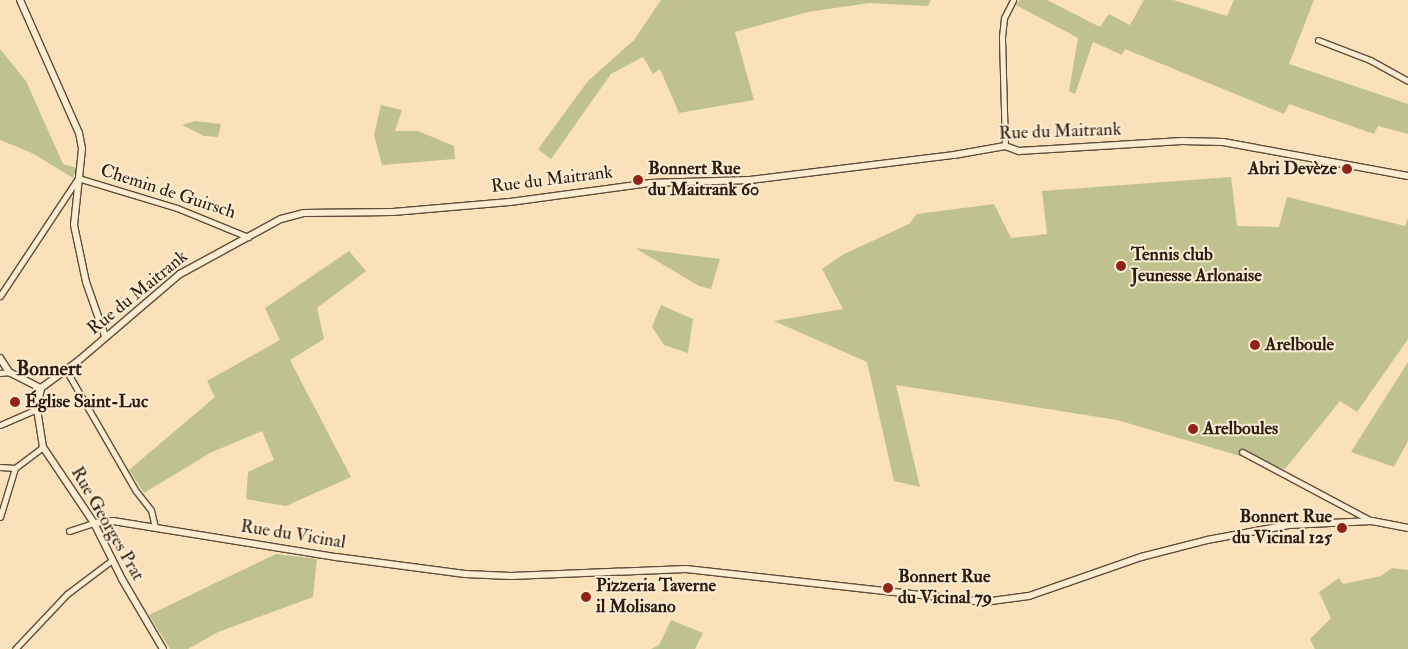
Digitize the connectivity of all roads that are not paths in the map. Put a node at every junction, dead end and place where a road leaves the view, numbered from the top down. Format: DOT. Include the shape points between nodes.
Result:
graph roads {
  1 [pos="20,0"];
  2 [pos="1013,0"];
  3 [pos="1318,40"];
  4 [pos="1408,81"];
  5 [pos="1005,146"];
  6 [pos="1408,176"];
  7 [pos="78,178"];
  8 [pos="248,237"];
  9 [pos="0,296"];
  10 [pos="105,336"];
  11 [pos="0,358"];
  12 [pos="66,370"];
  13 [pos="9,372"];
  14 [pos="0,373"];
  15 [pos="41,388"];
  16 [pos="37,409"];
  17 [pos="0,425"];
  18 [pos="43,447"];
  19 [pos="1242,452"];
  20 [pos="0,467"];
  21 [pos="15,468"];
  22 [pos="0,518"];
  23 [pos="1372,522"];
  24 [pos="94,524"];
  25 [pos="155,528"];
  26 [pos="1408,528"];
  27 [pos="69,531"];
  28 [pos="112,560"];
  29 [pos="15,649"];
  30 [pos="163,649"];
  1 -- 7 [label="street, Chemin de Guirsch" via="75,121 82,149"];
  2 -- 5 [label="street" via="1004,18 1002,37"];
  3 -- 4 [label="street" via="1370,60"];
  5 -- 6 [label="street, Rue du Maitrank" via="1019,151 1182,141 1223,142"];
  5 -- 8 [label="street, Rue du Maitrank" via="750,180 643,184 510,202 396,212 302,213 281,219"];
  7 -- 8 [label="street, Chemin de Guirsch" via="177,208"];
  7 -- 9 [label="street"];
  7 -- 10 [label="street, Chemin de Guirsch" via="74,207 76,241"];
  8 -- 10 [label="street, Rue du Maitrank" via="180,274"];
  10 -- 12 [label="street, Rue du Maitrank"];
  11 -- 13 [label="street"];
  12 -- 15 [label="street, Rue du Maitrank"];
  12 -- 25 [label="street" via="151,510"];
  13 -- 14 [label="street"];
  13 -- 15 [label="street"];
  15 -- 16 [label="street"];
  16 -- 17 [label="street"];
  16 -- 18 [label="street, Rue Georges Prat"];
  18 -- 21 [label="street"];
  18 -- 24 [label="street, Rue Georges Prat"];
  19 -- 23 [label="street"];
  20 -- 21 [label="street"];
  21 -- 22 [label="street"];
  23 -- 25 [label="street, Rue du Vicinal" via="1289,525 1207,540 1141,557 1029,596 994,602 686,569 488,575 336,557"];
  23 -- 26 [label="street, Rue du Vicinal"];
  24 -- 25 [label="street, Rue du Vicinal" via="107,520"];
  24 -- 27 [label="street"];
  24 -- 28 [label="street, Rue Georges Prat"];
  28 -- 29 [label="street" via="67,594"];
  28 -- 30 [label="street, Rue Georges Prat"];
}
